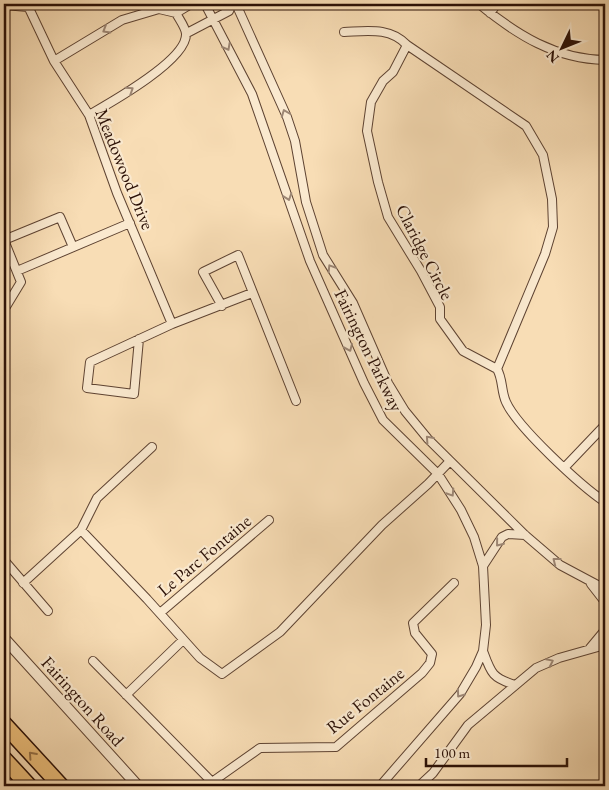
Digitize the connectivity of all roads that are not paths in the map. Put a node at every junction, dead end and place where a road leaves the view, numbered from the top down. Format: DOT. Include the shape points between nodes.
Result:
graph roads {
  1 [pos="191,4"];
  2 [pos="205,4"];
  3 [pos="234,4"];
  4 [pos="479,4"];
  5 [pos="497,4"];
  6 [pos="4,5"];
  7 [pos="30,5"];
  8 [pos="176,13"];
  9 [pos="490,13"];
  10 [pos="213,21"];
  11 [pos="344,32"];
  12 [pos="186,33"];
  13 [pos="407,45"];
  14 [pos="605,60"];
  15 [pos="54,61"];
  16 [pos="89,115"];
  17 [pos="130,223"];
  18 [pos="73,247"];
  19 [pos="17,271"];
  20 [pos="252,293"];
  21 [pos="222,306"];
  22 [pos="4,310"];
  23 [pos="172,324"];
  24 [pos="139,339"];
  25 [pos="497,369"];
  26 [pos="296,401"];
  27 [pos="605,425"];
  28 [pos="152,447"];
  29 [pos="450,461"];
  30 [pos="564,468"];
  31 [pos="438,474"];
  32 [pos="605,502"];
  33 [pos="269,520"];
  34 [pos="81,530"];
  35 [pos="525,535"];
  36 [pos="4,560"];
  37 [pos="482,566"];
  38 [pos="590,582"];
  39 [pos="23,583"];
  40 [pos="454,583"];
  41 [pos="605,589"];
  42 [pos="605,602"];
  43 [pos="48,611"];
  44 [pos="160,612"];
  45 [pos="605,630"];
  46 [pos="4,638"];
  47 [pos="183,640"];
  48 [pos="605,645"];
  49 [pos="590,648"];
  50 [pos="483,651"];
  51 [pos="93,661"];
  52 [pos="515,685"];
  53 [pos="126,695"];
  54 [pos="4,724"];
  55 [pos="4,759"];
  56 [pos="29,786"];
  57 [pos="61,786"];
  58 [pos="138,786"];
  59 [pos="381,786"];
  60 [pos="419,786"];
  1 -- 8 [label="street"];
  2 -- 10 [label="street, Fairington Parkway"];
  3 -- 10 [label="street"];
  29 -- 3 [label="street, Fairington Parkway, one-way" via="405,411 392,390 353,303 323,255 306,202 295,141 287,117"];
  4 -- 9 [label="street"];
  5 -- 9 [label="street"];
  6 -- 7 [label="street"];
  7 -- 15 [label="street, Meadowood Drive"];
  8 -- 12 [label="street"];
  8 -- 15 [label="street, one-way" via="159,9 122,20"];
  9 -- 14 [label="street" via="544,48 564,55"];
  10 -- 12 [label="street"];
  10 -- 31 [label="street, Fairington Parkway, one-way" via="252,94 310,261 364,383 383,420"];
  11 -- 13 [label="street" via="385,31"];
  16 -- 12 [label="street, one-way" via="165,67 186,39"];
  13 -- 25 [label="street, Claridge Circle" via="393,72 383,81 371,102 367,131 378,182 388,217 440,307 440,319 463,351"];
  13 -- 25 [label="street" via="526,126 543,155 552,199 553,227"];
  15 -- 16 [label="street, Meadowood Drive"];
  16 -- 17 [label="street, Meadowood Drive"];
  17 -- 18 [label="street"];
  17 -- 23 [label="street, Meadowood Drive"];
  18 -- 19 [label="street"];
  18 -- 19 [label="street" via="60,217 4,240"];
  19 -- 22 [label="street" via="20,282"];
  20 -- 21 [label="street"];
  20 -- 21 [label="street" via="238,255 203,272"];
  20 -- 26 [label="street"];
  21 -- 23 [label="street"];
  23 -- 24 [label="street"];
  24 -- 24 [label="street" via="90,362 87,388 134,394"];
  25 -- 30 [label="street" via="505,401 515,418"];
  27 -- 30 [label="street"];
  28 -- 34 [label="street" via="98,498"];
  29 -- 31 [label="street"];
  29 -- 35 [label="street, Fairington Parkway"];
  30 -- 32 [label="street"];
  31 -- 37 [label="street, Fairington Parkway, one-way" via="466,519"];
  31 -- 47 [label="street" via="382,525 280,632 222,674"];
  33 -- 44 [label="street, Le Parc Fontaine"];
  34 -- 39 [label="street"];
  34 -- 44 [label="street"];
  35 -- 37 [label="street, one-way" via="502,537"];
  38 -- 35 [label="street, Fairington Parkway, one-way" via="560,564"];
  36 -- 39 [label="street"];
  37 -- 50 [label="street, Fairington Parkway" via="486,615"];
  38 -- 41 [label="street, Fairington Parkway"];
  38 -- 42 [label="street"];
  39 -- 43 [label="street"];
  40 -- 53 [label="street, Rue Fontaine" via="413,623 415,633 432,654 430,663 422,674 336,747 260,748 212,782"];
  44 -- 47 [label="street"];
  45 -- 49 [label="street"];
  46 -- 58 [label="street, Fairington Road"];
  47 -- 53 [label="street"];
  48 -- 49 [label="street"];
  52 -- 49 [label="street, one-way" via="536,668"];
  50 -- 52 [label="street" via="493,676"];
  50 -- 59 [label="street, Fairington Parkway, one-way" via="460,694"];
  51 -- 53 [label="street"];
  52 -- 60 [label="street" via="468,725 433,774"];
  57 -- 54 [label="highway, one-way"];
  55 -- 56 [label="highway"];
}
